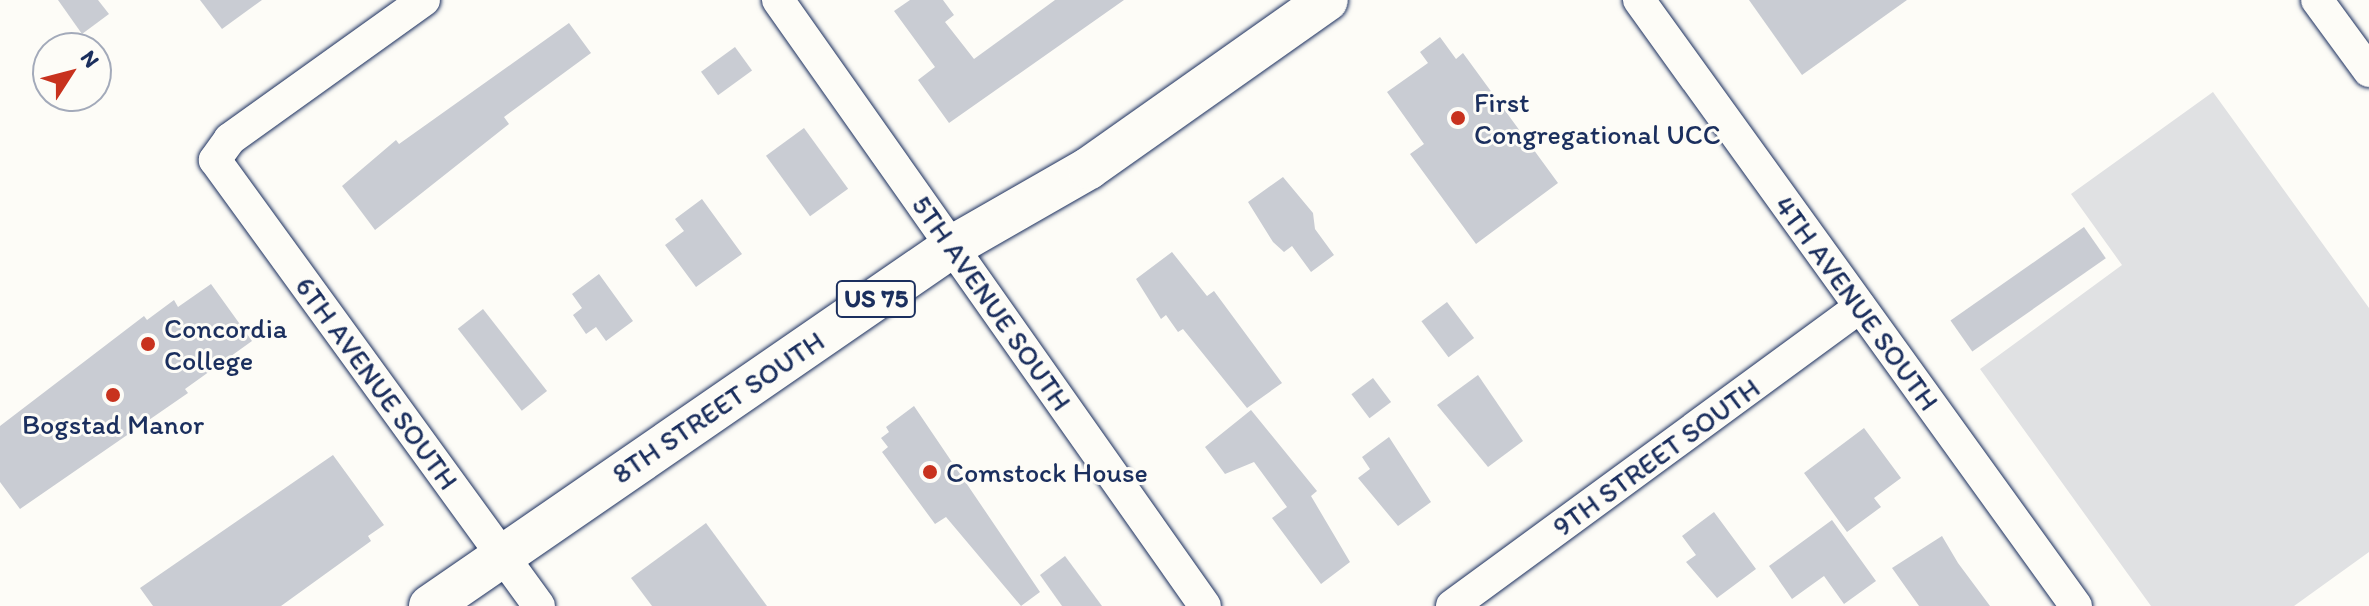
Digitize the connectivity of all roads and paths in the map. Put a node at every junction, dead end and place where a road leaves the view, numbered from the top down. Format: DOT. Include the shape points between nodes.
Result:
graph roads {
  1 [pos="424,0"];
  2 [pos="778,0"];
  3 [pos="1327,0"];
  4 [pos="1639,0"];
  5 [pos="2317,0"];
  6 [pos="2369,71"];
  7 [pos="953,246"];
  8 [pos="1860,307"];
  9 [pos="502,555"];
  10 [pos="430,606"];
  11 [pos="539,606"];
  12 [pos="1205,606"];
  13 [pos="1452,606"];
  14 [pos="2076,606"];
  1 -- 9 [label="street, 6TH AVENUE SOUTH" via="230,139 215,160"];
  2 -- 7 [label="street, 5TH AVENUE SOUTH"];
  3 -- 7 [label="main road, 8TH STREET SOUTH / US 75" via="1089,168"];
  4 -- 8 [label="street, 4TH AVENUE SOUTH"];
  5 -- 6 [label="street"];
  7 -- 9 [label="main road, 8TH STREET SOUTH / US 75"];
  7 -- 12 [label="street, 5TH AVENUE SOUTH"];
  8 -- 13 [label="street, 9TH STREET SOUTH"];
  8 -- 14 [label="street, 4TH AVENUE SOUTH"];
  9 -- 10 [label="main road, 8TH STREET SOUTH / US 75"];
  9 -- 11 [label="street, 6TH AVENUE SOUTH"];
}
